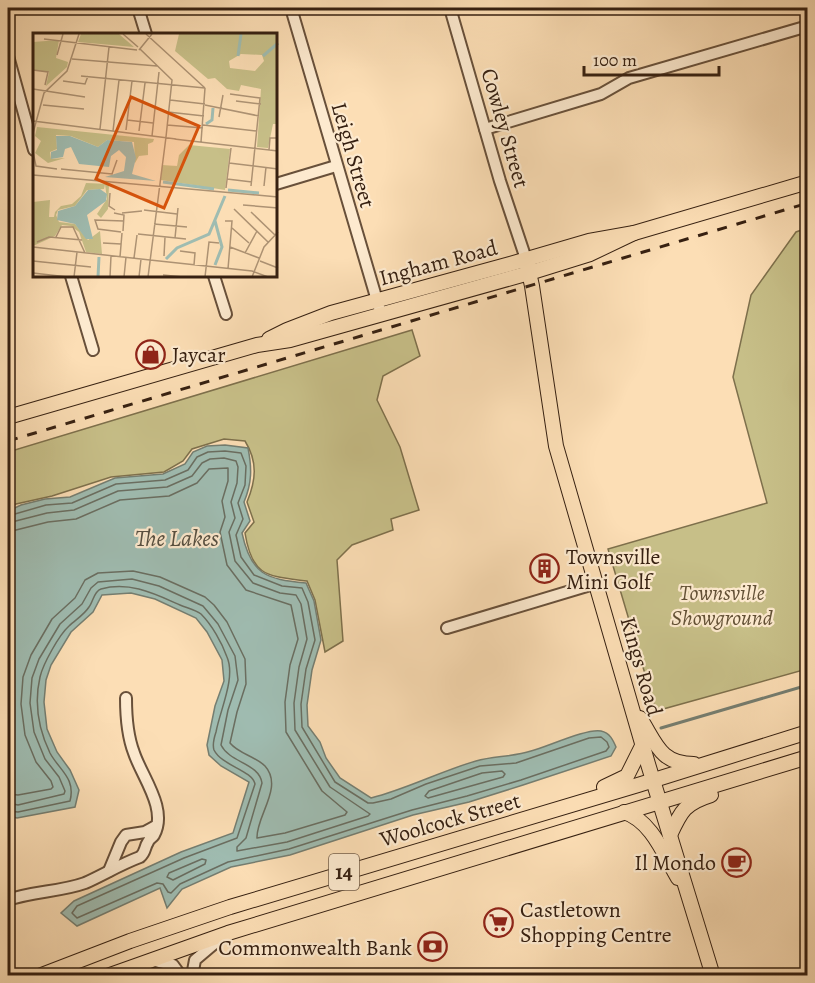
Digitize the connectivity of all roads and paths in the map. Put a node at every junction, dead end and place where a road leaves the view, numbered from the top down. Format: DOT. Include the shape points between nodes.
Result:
graph roads {
  1 [pos="138,8"];
  2 [pos="291,8"];
  3 [pos="450,8"];
  4 [pos="807,26"];
  5 [pos="146,33"];
  6 [pos="8,57"];
  7 [pos="485,129"];
  8 [pos="33,146"];
  9 [pos="336,166"];
  10 [pos="807,182"];
  11 [pos="278,183"];
  12 [pos="527,266"];
  13 [pos="72,278"];
  14 [pos="215,278"];
  15 [pos="379,307"];
  16 [pos="226,314"];
  17 [pos="93,350"];
  18 [pos="8,417"];
  19 [pos="597,583"];
  20 [pos="447,628"];
  21 [pos="126,698"];
  22 [pos="631,703"];
  23 [pos="807,732"];
  24 [pos="643,744"];
  25 [pos="807,757"];
  26 [pos="700,765"];
  27 [pos="807,765"];
  28 [pos="654,781"];
  29 [pos="660,801"];
  30 [pos="624,812"];
  31 [pos="526,819"];
  32 [pos="156,826"];
  33 [pos="139,833"];
  34 [pos="670,835"];
  35 [pos="147,843"];
  36 [pos="120,846"];
  37 [pos="136,859"];
  38 [pos="109,871"];
  39 [pos="690,898"];
  40 [pos="8,900"];
  41 [pos="228,933"];
  42 [pos="149,960"];
  43 [pos="39,975"];
  44 [pos="107,975"];
  45 [pos="181,975"];
  46 [pos="192,975"];
  47 [pos="713,975"];
  1 -- 5 [label="street"];
  2 -- 9 [label="street, Leigh Street"];
  3 -- 7 [label="street, Cowley Street"];
  4 -- 7 [label="street" via="629,78 601,94"];
  6 -- 8 [label="street"];
  7 -- 12 [label="street, Cowley Street"];
  9 -- 11 [label="street"];
  9 -- 15 [label="street, Leigh Street"];
  10 -- 12 [label="main road, Ingham Road" via="634,233 590,254"];
  12 -- 15 [label="main road, Ingham Road"];
  12 -- 19 [label="main road, Kings Road" via="556,446"];
  13 -- 17 [label="street"];
  14 -- 16 [label="street"];
  15 -- 18 [label="main road, Ingham Road" via="314,319 257,345"];
  19 -- 20 [label="street"];
  19 -- 22 [label="main road, Kings Road"];
  21 -- 32 [label="street" via="129,734 156,806"];
  22 -- 24 [label="main road, Kings Road"];
  22 -- 26 [label="main road" via="664,755 678,764"];
  23 -- 26 [label="main road, Woolcock Street / 14"];
  24 -- 28 [label="main road, Kings Road"];
  24 -- 31 [label="main road" via="623,780 580,794"];
  25 -- 29 [label="main road, Woolcock Street / 14"];
  26 -- 28 [label="main road, Woolcock Street / 14"];
  27 -- 34 [label="main road" via="693,802 681,812"];
  28 -- 29 [label="main road, Kings Road"];
  28 -- 31 [label="main road, Woolcock Street / 14"];
  29 -- 30 [label="main road, Woolcock Street / 14"];
  29 -- 34 [label="main road, Kings Road"];
  30 -- 39 [label="main road" via="644,823"];
  30 -- 41 [label="main road, Woolcock Street / 14"];
  31 -- 43 [label="main road, Woolcock Street / 14" via="230,907"];
  32 -- 33 [label="street"];
  32 -- 35 [label="street"];
  33 -- 35 [label="street"];
  33 -- 36 [label="street" via="126,835"];
  34 -- 39 [label="main road, Kings Road"];
  35 -- 37 [label="street" via="143,855"];
  36 -- 37 [label="street" via="124,855"];
  36 -- 38 [label="street"];
  37 -- 38 [label="street"];
  38 -- 40 [label="street" via="85,883"];
  39 -- 47 [label="main road, Kings Road"];
  41 -- 42 [label="main road, Woolcock Street / 14"];
  41 -- 46 [label="street" via="195,960"];
  42 -- 44 [label="main road, Woolcock Street / 14"];
  42 -- 45 [label="street" via="173,965"];
}
